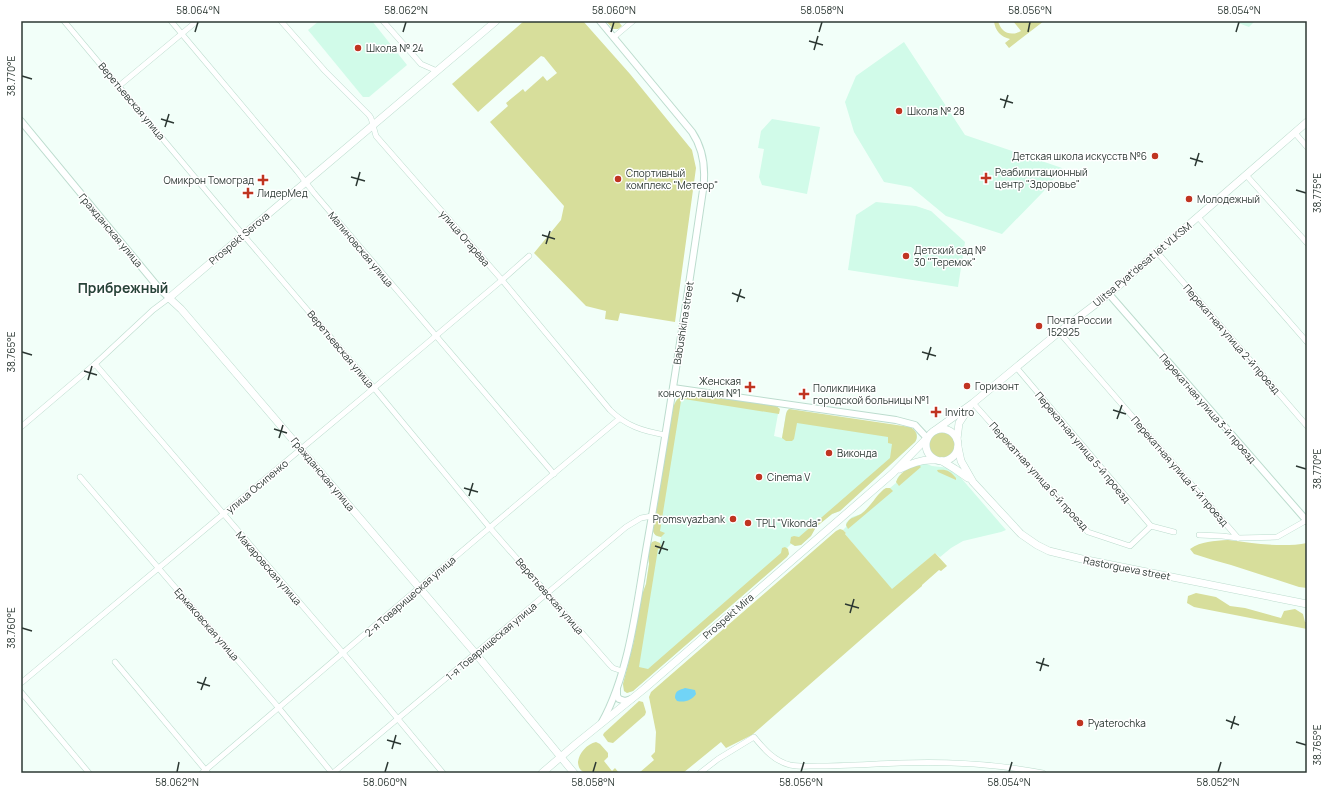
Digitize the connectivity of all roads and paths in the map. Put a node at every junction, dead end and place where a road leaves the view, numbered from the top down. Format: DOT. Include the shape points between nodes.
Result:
graph roads {
  1 [pos="64,21"];
  2 [pos="171,21"];
  3 [pos="197,21"];
  4 [pos="281,21"];
  5 [pos="383,21"];
  6 [pos="496,21"];
  7 [pos="600,21"];
  8 [pos="633,21"];
  9 [pos="182,34"];
  10 [pos="614,37"];
  11 [pos="437,71"];
  12 [pos="119,86"];
  13 [pos="21,121"];
  14 [pos="1307,122"];
  15 [pos="373,126"];
  16 [pos="1295,133"];
  17 [pos="1307,147"];
  18 [pos="1246,175"];
  19 [pos="305,182"];
  20 [pos="1198,217"];
  21 [pos="244,235"];
  22 [pos="1307,243"];
  23 [pos="1157,252"];
  24 [pos="529,256"];
  25 [pos="502,280"];
  26 [pos="1109,294"];
  27 [pos="170,298"];
  28 [pos="1059,332"];
  29 [pos="435,336"];
  30 [pos="1307,342"];
  31 [pos="95,364"];
  32 [pos="1016,367"];
  33 [pos="374,388"];
  34 [pos="673,388"];
  35 [pos="973,402"];
  36 [pos="620,419"];
  37 [pos="1307,426"];
  38 [pos="21,427"];
  39 [pos="934,431"];
  40 [pos="665,435"];
  41 [pos="927,438"];
  42 [pos="957,439"];
  43 [pos="958,447"];
  44 [pos="301,449"];
  45 [pos="934,460"];
  46 [pos="942,462"];
  47 [pos="892,473"];
  48 [pos="554,474"];
  49 [pos="80,477"];
  50 [pos="973,482"];
  51 [pos="223,514"];
  52 [pos="652,516"];
  53 [pos="1307,520"];
  54 [pos="1151,526"];
  55 [pos="490,528"];
  56 [pos="1174,532"];
  57 [pos="1199,535"];
  58 [pos="1238,538"];
  59 [pos="158,568"];
  60 [pos="419,587"];
  61 [pos="547,594"];
  62 [pos="1307,604"];
  63 [pos="344,653"];
  64 [pos="476,654"];
  65 [pos="115,662"];
  66 [pos="622,671"];
  67 [pos="618,682"];
  68 [pos="21,683"];
  69 [pos="21,692"];
  70 [pos="633,699"];
  71 [pos="278,707"];
  72 [pos="398,720"];
  73 [pos="601,724"];
  74 [pos="561,756"];
  75 [pos="205,772"];
  76 [pos="89,773"];
  77 [pos="332,773"];
  78 [pos="443,773"];
  79 [pos="542,773"];
  80 [pos="574,773"];
  81 [pos="700,773"];
  82 [pos="1043,773"];
  1 -- 12 [label="street, Веретьевская улица"];
  2 -- 9 [label="street, Малиновская улица"];
  3 -- 9 [label="street"];
  4 -- 15 [label="street, улица Огарёва" via="325,71 369,115"];
  5 -- 11 [label="street" via="421,64"];
  6 -- 11 [label="main road, Prospekt Serova"];
  7 -- 10 [label="street, Babushkina street"];
  8 -- 10 [label="street"];
  9 -- 12 [label="street"];
  9 -- 19 [label="street, Малиновская улица"];
  10 -- 34 [label="street, Babushkina street" via="692,132 701,147 704,159 703,190"];
  11 -- 15 [label="main road, Prospekt Serova"];
  12 -- 21 [label="street, Веретьевская улица"];
  13 -- 27 [label="street, Гражданская улица" via="158,287"];
  14 -- 16 [label="main road, Ulitsa Pyat'desat let VLKSM"];
  15 -- 19 [label="main road, Prospekt Serova"];
  15 -- 25 [label="street, улица Огарёва" via="376,136"];
  16 -- 17 [label="street"];
  16 -- 18 [label="main road, Ulitsa Pyat'desat let VLKSM"];
  18 -- 20 [label="main road, Ulitsa Pyat'desat let VLKSM"];
  18 -- 22 [label="street"];
  19 -- 21 [label="main road, Prospekt Serova"];
  19 -- 29 [label="street, Малиновская улица"];
  20 -- 23 [label="main road, Ulitsa Pyat'desat let VLKSM"];
  20 -- 30 [label="street"];
  21 -- 27 [label="main road, Prospekt Serova"];
  21 -- 33 [label="street, Веретьевская улица"];
  23 -- 26 [label="main road, Ulitsa Pyat'desat let VLKSM"];
  23 -- 37 [label="street, Перекатная улица 2-й проезд"];
  24 -- 25 [label="street, улица Осипенко"];
  25 -- 29 [label="street, улица Осипенко"];
  25 -- 36 [label="street, улица Огарёва"];
  26 -- 28 [label="main road, Ulitsa Pyat'desat let VLKSM"];
  26 -- 53 [label="street, Перекатная улица 3-й проезд"];
  27 -- 31 [label="street, Prospekt Serova" via="153,310"];
  27 -- 44 [label="main road, Гражданская улица"];
  28 -- 32 [label="main road, Ulitsa Pyat'desat let VLKSM"];
  28 -- 58 [label="street, Перекатная улица 4-й проезд"];
  29 -- 33 [label="street, улица Осипенко"];
  29 -- 48 [label="street, Малиновская улица"];
  31 -- 38 [label="street, Prospekt Serova"];
  31 -- 51 [label="street, Макаровская улица"];
  32 -- 35 [label="main road, Ulitsa Pyat'desat let VLKSM"];
  32 -- 54 [label="street, Перекатная улица 5-й проезд"];
  33 -- 44 [label="street, улица Осипенко"];
  33 -- 55 [label="street, Веретьевская улица"];
  34 -- 40 [label="street, Babushkina street"];
  34 -- 41 [label="street" via="896,420 915,425"];
  35 -- 39 [label="main road, Ulitsa Pyat'desat let VLKSM"];
  35 -- 42 [label="main road, Ulitsa Pyat'desat let VLKSM" via="961,420"];
  35 -- 54 [label="street, Перекатная улица 6-й проезд" via="1088,532 1130,546"];
  36 -- 40 [label="street, улица Огарёва" via="639,429"];
  36 -- 48 [label="street, 2-я Товарищеская улица"];
  39 -- 41 [label="main road, Ulitsa Pyat'desat let VLKSM"];
  39 -- 42 [label="main road" via="949,430"];
  40 -- 52 [label="street, Babushkina street"];
  41 -- 45 [label="main road" via="926,451"];
  41 -- 47 [label="main road, Prospekt Mira"];
  42 -- 43 [label="main road, Ulitsa Pyat'desat let VLKSM"];
  43 -- 46 [label="main road" via="953,457"];
  43 -- 50 [label="main road, Ulitsa Pyat'desat let VLKSM" via="961,461"];
  44 -- 51 [label="street, улица Осипенко"];
  44 -- 60 [label="main road, Гражданская улица"];
  45 -- 46 [label="main road"];
  45 -- 47 [label="main road, Prospekt Mira" via="914,462"];
  46 -- 50 [label="main road"];
  47 -- 70 [label="main road, Prospekt Mira"];
  48 -- 55 [label="street, 2-я Товарищеская улица"];
  49 -- 59 [label="street, Ермаковская улица"];
  50 -- 62 [label="main road, Rastorgueva street" via="1021,534 1049,550 1082,559"];
  51 -- 59 [label="street, улица Осипенко"];
  51 -- 63 [label="street, Макаровская улица"];
  52 -- 61 [label="street, 1-я Товарищеская улица" via="641,518 626,527"];
  52 -- 66 [label="street, Babushkina street" via="630,642"];
  53 -- 58 [label="street" via="1277,537"];
  54 -- 56 [label="street"];
  55 -- 60 [label="street, 2-я Товарищеская улица"];
  55 -- 61 [label="street, Веретьевская улица"];
  57 -- 58 [label="street"];
  59 -- 68 [label="street, улица Осипенко"];
  59 -- 71 [label="street, Ермаковская улица"];
  60 -- 63 [label="street, 2-я Товарищеская улица"];
  60 -- 64 [label="main road, Гражданская улица"];
  61 -- 64 [label="street, 1-я Товарищеская улица"];
  61 -- 66 [label="street, Веретьевская улица" via="610,665"];
  63 -- 71 [label="street, 2-я Товарищеская улица"];
  63 -- 72 [label="street, Макаровская улица"];
  64 -- 72 [label="street, 1-я Товарищеская улица"];
  64 -- 74 [label="main road, Гражданская улица"];
  65 -- 75 [label="street"];
  66 -- 67 [label="street, Babushkina street"];
  67 -- 70 [label="street" via="619,700"];
  67 -- 73 [label="street, Babushkina street"];
  69 -- 76 [label="street"];
  70 -- 73 [label="main road, Prospekt Mira"];
  71 -- 75 [label="street, 2-я Товарищеская улица"];
  71 -- 77 [label="street, Ермаковская улица"];
  72 -- 77 [label="street, 1-я Товарищеская улица"];
  72 -- 78 [label="street, Макаровская улица"];
  73 -- 74 [label="main road, Prospekt Mira"];
  74 -- 79 [label="main road, Prospekt Mira"];
  74 -- 80 [label="main road, Гражданская улица"];
  81 -- 82 [label="street" via="754,737 775,758 789,765 953,763 1008,767"];
}
